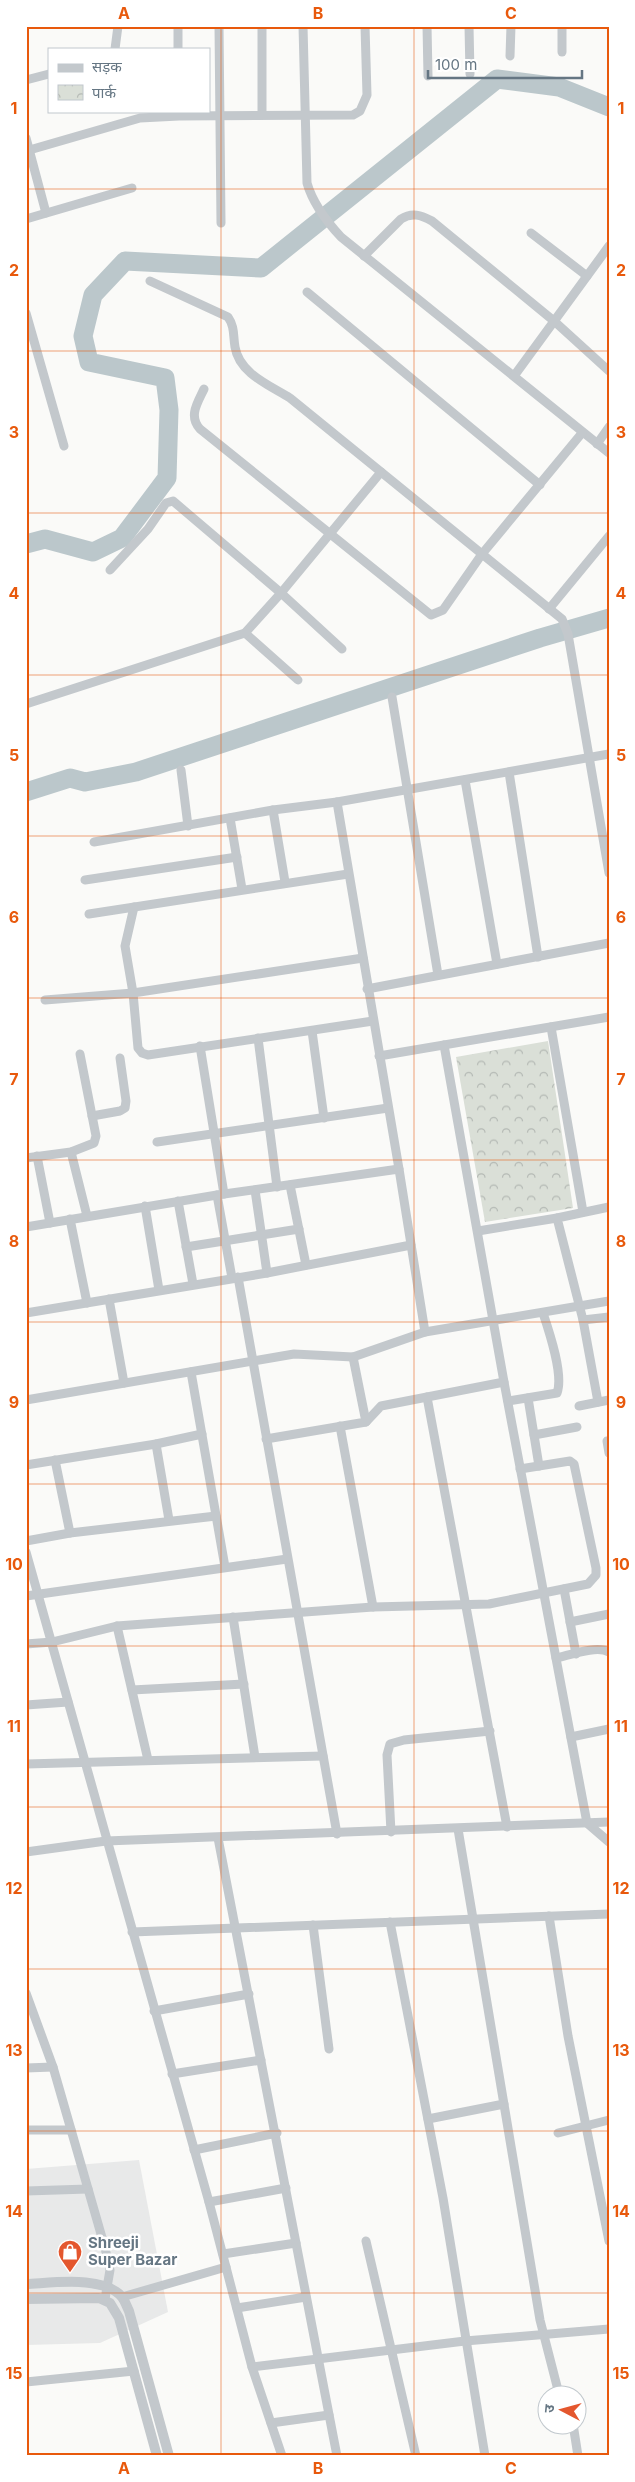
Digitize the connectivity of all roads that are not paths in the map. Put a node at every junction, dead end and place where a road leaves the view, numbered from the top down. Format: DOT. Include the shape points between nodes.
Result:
graph roads {
  1 [pos="118,26"];
  2 [pos="178,26"];
  3 [pos="219,26"];
  4 [pos="262,26"];
  5 [pos="303,26"];
  6 [pos="365,26"];
  7 [pos="427,26"];
  8 [pos="469,26"];
  9 [pos="511,26"];
  10 [pos="562,26"];
  11 [pos="115,48"];
  12 [pos="178,48"];
  13 [pos="562,52"];
  14 [pos="510,56"];
  15 [pos="48,74"];
  16 [pos="470,74"];
  17 [pos="428,76"];
  18 [pos="26,80"];
  19 [pos="179,114"];
  20 [pos="262,115"];
  21 [pos="220,116"];
  22 [pos="304,116"];
  23 [pos="26,138"];
  24 [pos="28,151"];
  25 [pos="132,188"];
  26 [pos="46,213"];
  27 [pos="26,219"];
  28 [pos="221,224"];
  29 [pos="531,233"];
  30 [pos="609,246"];
  31 [pos="364,256"];
  32 [pos="587,276"];
  33 [pos="150,281"];
  34 [pos="307,292"];
  35 [pos="26,313"];
  36 [pos="554,321"];
  37 [pos="609,371"];
  38 [pos="514,376"];
  39 [pos="204,389"];
  40 [pos="609,428"];
  41 [pos="582,432"];
  42 [pos="597,444"];
  43 [pos="64,446"];
  44 [pos="609,453"];
  45 [pos="381,472"];
  46 [pos="540,484"];
  47 [pos="331,532"];
  48 [pos="609,536"];
  49 [pos="482,554"];
  50 [pos="110,570"];
  51 [pos="281,593"];
  52 [pos="550,609"];
  53 [pos="245,633"];
  54 [pos="342,650"];
  55 [pos="298,680"];
  56 [pos="392,697"];
  57 [pos="26,704"];
  58 [pos="609,754"];
  59 [pos="590,756"];
  60 [pos="181,770"];
  61 [pos="509,772"];
  62 [pos="465,780"];
  63 [pos="408,790"];
  64 [pos="337,802"];
  65 [pos="273,810"];
  66 [pos="230,818"];
  67 [pos="188,826"];
  68 [pos="94,842"];
  69 [pos="237,857"];
  70 [pos="609,873"];
  71 [pos="348,874"];
  72 [pos="86,880"];
  73 [pos="285,882"];
  74 [pos="242,889"];
  75 [pos="134,907"];
  76 [pos="89,914"];
  77 [pos="609,943"];
  78 [pos="538,957"];
  79 [pos="362,958"];
  80 [pos="497,964"];
  81 [pos="438,975"];
  82 [pos="367,989"];
  83 [pos="133,993"];
  84 [pos="45,1000"];
  85 [pos="609,1017"];
  86 [pos="373,1021"];
  87 [pos="551,1027"];
  88 [pos="312,1031"];
  89 [pos="258,1038"];
  90 [pos="444,1045"];
  91 [pos="200,1046"];
  92 [pos="80,1054"];
  93 [pos="379,1056"];
  94 [pos="120,1058"];
  95 [pos="388,1108"];
  96 [pos="92,1116"];
  97 [pos="324,1118"];
  98 [pos="268,1127"];
  99 [pos="214,1134"];
  100 [pos="157,1142"];
  101 [pos="71,1152"];
  102 [pos="37,1156"];
  103 [pos="26,1158"];
  104 [pos="399,1169"];
  105 [pos="290,1185"];
  106 [pos="277,1187"];
  107 [pos="255,1190"];
  108 [pos="220,1195"];
  109 [pos="178,1201"];
  110 [pos="144,1206"];
  111 [pos="609,1207"];
  112 [pos="584,1212"];
  113 [pos="87,1216"];
  114 [pos="557,1218"];
  115 [pos="70,1219"];
  116 [pos="50,1222"];
  117 [pos="26,1226"];
  118 [pos="300,1229"];
  119 [pos="478,1231"];
  120 [pos="261,1235"];
  121 [pos="225,1240"];
  122 [pos="411,1245"];
  123 [pos="186,1247"];
  124 [pos="306,1265"];
  125 [pos="267,1273"];
  126 [pos="235,1277"];
  127 [pos="193,1284"];
  128 [pos="159,1290"];
  129 [pos="109,1299"];
  130 [pos="609,1301"];
  131 [pos="87,1303"];
  132 [pos="578,1307"];
  133 [pos="26,1313"];
  134 [pos="543,1313"];
  135 [pos="609,1317"];
  136 [pos="494,1320"];
  137 [pos="583,1320"];
  138 [pos="425,1332"];
  139 [pos="353,1357"];
  140 [pos="252,1361"];
  141 [pos="191,1372"];
  142 [pos="504,1382"];
  143 [pos="124,1383"];
  144 [pos="427,1397"];
  145 [pos="528,1398"];
  146 [pos="26,1400"];
  147 [pos="609,1400"];
  148 [pos="508,1401"];
  149 [pos="598,1402"];
  150 [pos="579,1406"];
  151 [pos="366,1422"];
  152 [pos="340,1426"];
  153 [pos="577,1427"];
  154 [pos="202,1434"];
  155 [pos="534,1435"];
  156 [pos="266,1439"];
  157 [pos="607,1441"];
  158 [pos="156,1444"];
  159 [pos="609,1453"];
  160 [pos="55,1460"];
  161 [pos="26,1465"];
  162 [pos="539,1466"];
  163 [pos="520,1469"];
  164 [pos="216,1516"];
  165 [pos="169,1520"];
  166 [pos="70,1533"];
  167 [pos="26,1541"];
  168 [pos="26,1552"];
  169 [pos="287,1558"];
  170 [pos="225,1567"];
  171 [pos="564,1590"];
  172 [pos="36,1594"];
  173 [pos="544,1594"];
  174 [pos="26,1596"];
  175 [pos="466,1605"];
  176 [pos="373,1607"];
  177 [pos="298,1614"];
  178 [pos="609,1614"];
  179 [pos="233,1617"];
  180 [pos="570,1622"];
  181 [pos="117,1626"];
  182 [pos="52,1642"];
  183 [pos="26,1644"];
  184 [pos="609,1652"];
  185 [pos="576,1654"];
  186 [pos="556,1658"];
  187 [pos="244,1684"];
  188 [pos="132,1690"];
  189 [pos="68,1702"];
  190 [pos="26,1705"];
  191 [pos="609,1729"];
  192 [pos="490,1731"];
  193 [pos="571,1737"];
  194 [pos="324,1756"];
  195 [pos="255,1757"];
  196 [pos="148,1760"];
  197 [pos="85,1762"];
  198 [pos="26,1764"];
  199 [pos="609,1822"];
  200 [pos="588,1823"];
  201 [pos="507,1827"];
  202 [pos="458,1829"];
  203 [pos="391,1832"];
  204 [pos="337,1834"];
  205 [pos="218,1838"];
  206 [pos="106,1841"];
  207 [pos="609,1842"];
  208 [pos="26,1852"];
  209 [pos="609,1914"];
  210 [pos="549,1916"];
  211 [pos="473,1918"];
  212 [pos="390,1922"];
  213 [pos="313,1925"];
  214 [pos="236,1928"];
  215 [pos="132,1932"];
  216 [pos="26,1993"];
  217 [pos="249,1994"];
  218 [pos="154,2012"];
  219 [pos="329,2049"];
  220 [pos="261,2060"];
  221 [pos="53,2067"];
  222 [pos="26,2068"];
  223 [pos="172,2074"];
  224 [pos="504,2104"];
  225 [pos="428,2119"];
  226 [pos="609,2120"];
  227 [pos="586,2127"];
  228 [pos="26,2130"];
  229 [pos="71,2130"];
  230 [pos="558,2132"];
  231 [pos="276,2133"];
  232 [pos="194,2150"];
  233 [pos="286,2188"];
  234 [pos="88,2189"];
  235 [pos="26,2191"];
  236 [pos="209,2202"];
  237 [pos="366,2241"];
  238 [pos="609,2241"];
  239 [pos="296,2243"];
  240 [pos="223,2254"];
  241 [pos="226,2267"];
  242 [pos="26,2284"];
  243 [pos="108,2287"];
  244 [pos="122,2297"];
  245 [pos="306,2297"];
  246 [pos="26,2299"];
  247 [pos="105,2299"];
  248 [pos="237,2308"];
  249 [pos="609,2329"];
  250 [pos="543,2334"];
  251 [pos="465,2341"];
  252 [pos="390,2350"];
  253 [pos="318,2359"];
  254 [pos="252,2367"];
  255 [pos="134,2371"];
  256 [pos="26,2382"];
  257 [pos="556,2384"];
  258 [pos="329,2415"];
  259 [pos="271,2423"];
  260 [pos="575,2434"];
  261 [pos="157,2456"];
  262 [pos="169,2456"];
  263 [pos="282,2456"];
  264 [pos="337,2456"];
  265 [pos="416,2456"];
  266 [pos="485,2456"];
  267 [pos="578,2456"];
  1 -- 11 [label="street"];
  2 -- 12 [label="street"];
  3 -- 21 [label="street"];
  4 -- 20 [label="street"];
  5 -- 22 [label="street"];
  6 -- 22 [label="street" via="367,95 360,111 346,116"];
  7 -- 17 [label="street"];
  8 -- 16 [label="street"];
  9 -- 14 [label="street"];
  10 -- 13 [label="street"];
  15 -- 18 [label="street"];
  19 -- 21 [label="street"];
  19 -- 24 [label="street" via="140,118"];
  20 -- 21 [label="street"];
  20 -- 22 [label="street"];
  21 -- 28 [label="street"];
  22 -- 31 [label="street" via="307,183 315,203 332,227"];
  23 -- 24 [label="street"];
  24 -- 26 [label="street"];
  25 -- 26 [label="street"];
  26 -- 27 [label="street"];
  29 -- 32 [label="street"];
  30 -- 32 [label="street"];
  31 -- 36 [label="street" via="401,219 408,215 424,216"];
  31 -- 38 [label="street"];
  32 -- 36 [label="street"];
  33 -- 45 [label="street" via="228,317 234,329 238,359 247,371 290,398"];
  34 -- 46 [label="street"];
  35 -- 43 [label="street"];
  36 -- 37 [label="street"];
  36 -- 38 [label="street"];
  38 -- 41 [label="street"];
  39 -- 47 [label="street" via="195,408 196,424"];
  40 -- 42 [label="street"];
  41 -- 42 [label="street"];
  41 -- 46 [label="street"];
  42 -- 44 [label="street"];
  45 -- 47 [label="street"];
  45 -- 49 [label="street"];
  46 -- 49 [label="street"];
  47 -- 49 [label="street" via="431,614 443,610"];
  47 -- 51 [label="street"];
  48 -- 52 [label="street"];
  49 -- 52 [label="street"];
  50 -- 51 [label="street" via="143,535 166,503 173,500"];
  51 -- 53 [label="street"];
  51 -- 54 [label="street"];
  52 -- 59 [label="street" via="562,619 568,634"];
  53 -- 55 [label="street"];
  53 -- 57 [label="street"];
  56 -- 63 [label="street"];
  58 -- 59 [label="street"];
  59 -- 61 [label="street"];
  59 -- 70 [label="street"];
  60 -- 67 [label="street"];
  61 -- 62 [label="street"];
  61 -- 78 [label="street"];
  62 -- 63 [label="street"];
  62 -- 80 [label="street"];
  63 -- 64 [label="street"];
  63 -- 81 [label="street"];
  64 -- 65 [label="street"];
  64 -- 71 [label="street"];
  65 -- 66 [label="street"];
  65 -- 73 [label="street"];
  66 -- 67 [label="street"];
  66 -- 69 [label="street"];
  67 -- 68 [label="street"];
  69 -- 72 [label="street"];
  69 -- 74 [label="street"];
  71 -- 73 [label="street"];
  71 -- 79 [label="street"];
  73 -- 74 [label="street"];
  74 -- 75 [label="street"];
  75 -- 76 [label="street"];
  75 -- 83 [label="street" via="125,946"];
  77 -- 78 [label="street"];
  78 -- 80 [label="street"];
  79 -- 82 [label="street"];
  79 -- 83 [label="street"];
  80 -- 81 [label="street"];
  81 -- 82 [label="street"];
  82 -- 86 [label="street"];
  83 -- 84 [label="street"];
  83 -- 91 [label="street" via="138,1048 142,1053"];
  85 -- 87 [label="street"];
  86 -- 88 [label="street"];
  86 -- 93 [label="street"];
  87 -- 90 [label="street"];
  87 -- 112 [label="street"];
  88 -- 89 [label="street"];
  88 -- 97 [label="street"];
  89 -- 91 [label="street"];
  89 -- 98 [label="street"];
  90 -- 93 [label="street"];
  90 -- 119 [label="street"];
  91 -- 99 [label="street"];
  92 -- 96 [label="street"];
  93 -- 95 [label="street"];
  94 -- 96 [label="street" via="125,1108"];
  95 -- 97 [label="street"];
  95 -- 104 [label="street"];
  96 -- 101 [label="street" via="96,1136 94,1143"];
  97 -- 98 [label="street"];
  98 -- 99 [label="street"];
  98 -- 106 [label="street"];
  99 -- 100 [label="street"];
  99 -- 108 [label="street"];
  101 -- 102 [label="street"];
  101 -- 113 [label="street"];
  102 -- 103 [label="street"];
  102 -- 116 [label="street"];
  104 -- 105 [label="street"];
  104 -- 122 [label="street"];
  105 -- 106 [label="street"];
  105 -- 118 [label="street"];
  106 -- 107 [label="street"];
  107 -- 108 [label="street"];
  107 -- 120 [label="street"];
  108 -- 109 [label="street"];
  108 -- 121 [label="street"];
  109 -- 110 [label="street"];
  109 -- 123 [label="street"];
  110 -- 113 [label="street"];
  110 -- 128 [label="street"];
  111 -- 112 [label="street"];
  112 -- 114 [label="street"];
  113 -- 115 [label="street"];
  114 -- 119 [label="street"];
  114 -- 132 [label="street"];
  115 -- 116 [label="street"];
  115 -- 131 [label="street"];
  116 -- 117 [label="street"];
  118 -- 120 [label="street"];
  118 -- 124 [label="street"];
  119 -- 136 [label="street"];
  120 -- 121 [label="street"];
  120 -- 125 [label="street"];
  121 -- 123 [label="street"];
  121 -- 126 [label="street"];
  122 -- 124 [label="street"];
  122 -- 138 [label="street"];
  123 -- 127 [label="street"];
  124 -- 125 [label="street"];
  125 -- 126 [label="street"];
  126 -- 127 [label="street"];
  126 -- 140 [label="street"];
  127 -- 128 [label="street"];
  128 -- 129 [label="street"];
  129 -- 131 [label="street"];
  129 -- 143 [label="street"];
  130 -- 132 [label="street"];
  131 -- 133 [label="street"];
  132 -- 134 [label="street"];
  132 -- 137 [label="street"];
  134 -- 136 [label="street"];
  134 -- 145 [label="street" via="556,1361 559,1388 551,1394"];
  135 -- 137 [label="street"];
  136 -- 138 [label="street"];
  136 -- 142 [label="street"];
  137 -- 149 [label="street"];
  138 -- 139 [label="street"];
  139 -- 140 [label="street" via="294,1354"];
  139 -- 151 [label="street"];
  140 -- 141 [label="street"];
  140 -- 156 [label="street"];
  141 -- 143 [label="street"];
  141 -- 154 [label="street"];
  142 -- 144 [label="street"];
  142 -- 148 [label="street"];
  143 -- 146 [label="street"];
  144 -- 151 [label="street" via="381,1406"];
  144 -- 175 [label="street"];
  145 -- 148 [label="street"];
  145 -- 155 [label="street"];
  147 -- 149 [label="street"];
  148 -- 163 [label="street"];
  149 -- 150 [label="street"];
  151 -- 152 [label="street"];
  152 -- 156 [label="street"];
  152 -- 176 [label="street"];
  153 -- 155 [label="street"];
  154 -- 158 [label="street"];
  154 -- 164 [label="street"];
  155 -- 162 [label="street"];
  156 -- 169 [label="street"];
  157 -- 159 [label="street"];
  158 -- 160 [label="street"];
  158 -- 165 [label="street"];
  160 -- 161 [label="street"];
  160 -- 166 [label="street"];
  162 -- 163 [label="street"];
  162 -- 171 [label="street" via="570,1461 576,1468 596,1575 588,1584"];
  163 -- 173 [label="street"];
  164 -- 165 [label="street"];
  164 -- 170 [label="street"];
  165 -- 166 [label="street"];
  166 -- 167 [label="street"];
  168 -- 172 [label="street"];
  169 -- 170 [label="street"];
  169 -- 177 [label="street"];
  170 -- 172 [label="street"];
  171 -- 173 [label="street"];
  171 -- 180 [label="street"];
  172 -- 174 [label="street"];
  172 -- 182 [label="street"];
  173 -- 175 [label="street"];
  173 -- 186 [label="street"];
  175 -- 176 [label="street"];
  175 -- 192 [label="street"];
  176 -- 177 [label="street"];
  177 -- 179 [label="street"];
  177 -- 194 [label="street"];
  178 -- 180 [label="street"];
  179 -- 181 [label="street"];
  179 -- 187 [label="street"];
  180 -- 185 [label="street"];
  181 -- 182 [label="street"];
  181 -- 188 [label="street"];
  182 -- 183 [label="street"];
  182 -- 189 [label="street"];
  184 -- 185 [label="street"];
  185 -- 186 [label="street"];
  186 -- 193 [label="street"];
  187 -- 188 [label="street"];
  187 -- 195 [label="street"];
  188 -- 196 [label="street"];
  189 -- 190 [label="street"];
  189 -- 197 [label="street"];
  191 -- 193 [label="street"];
  192 -- 201 [label="street"];
  192 -- 203 [label="street" via="390,1744 386,1755"];
  193 -- 200 [label="street"];
  194 -- 195 [label="street"];
  194 -- 204 [label="street"];
  195 -- 196 [label="street"];
  196 -- 197 [label="street"];
  197 -- 198 [label="street"];
  197 -- 206 [label="street"];
  199 -- 200 [label="street"];
  200 -- 201 [label="street"];
  200 -- 207 [label="street"];
  201 -- 202 [label="street"];
  202 -- 203 [label="street"];
  202 -- 211 [label="street"];
  203 -- 204 [label="street"];
  204 -- 205 [label="street"];
  205 -- 206 [label="street"];
  205 -- 214 [label="street"];
  206 -- 208 [label="street"];
  206 -- 215 [label="street"];
  209 -- 210 [label="street"];
  210 -- 211 [label="street"];
  210 -- 227 [label="street"];
  211 -- 212 [label="street"];
  211 -- 224 [label="street"];
  212 -- 213 [label="street"];
  212 -- 225 [label="street"];
  213 -- 214 [label="street"];
  213 -- 219 [label="street"];
  214 -- 215 [label="street"];
  214 -- 217 [label="street"];
  215 -- 218 [label="street"];
  216 -- 221 [label="street"];
  217 -- 218 [label="street"];
  217 -- 220 [label="street"];
  218 -- 223 [label="street"];
  220 -- 223 [label="street"];
  220 -- 231 [label="street"];
  221 -- 222 [label="street"];
  221 -- 229 [label="street"];
  223 -- 232 [label="street"];
  224 -- 225 [label="street"];
  224 -- 250 [label="street"];
  225 -- 251 [label="street"];
  226 -- 227 [label="street"];
  227 -- 230 [label="street"];
  227 -- 238 [label="street"];
  228 -- 229 [label="street"];
  229 -- 234 [label="street"];
  231 -- 232 [label="street"];
  231 -- 233 [label="street"];
  232 -- 236 [label="street"];
  233 -- 236 [label="street"];
  233 -- 239 [label="street"];
  234 -- 235 [label="street"];
  234 -- 243 [label="street" via="108,2260"];
  236 -- 240 [label="street"];
  237 -- 252 [label="street"];
  239 -- 240 [label="street"];
  239 -- 245 [label="street"];
  240 -- 241 [label="street"];
  241 -- 244 [label="street"];
  241 -- 248 [label="street"];
  242 -- 243 [label="street" via="91,2283"];
  243 -- 244 [label="street"];
  243 -- 247 [label="street"];
  244 -- 262 [label="street" via="129,2311"];
  245 -- 248 [label="street"];
  245 -- 253 [label="street"];
  246 -- 247 [label="street"];
  247 -- 255 [label="street" via="119,2318"];
  248 -- 254 [label="street"];
  249 -- 250 [label="street"];
  250 -- 251 [label="street"];
  250 -- 257 [label="street"];
  251 -- 252 [label="street"];
  251 -- 266 [label="street"];
  252 -- 253 [label="street"];
  252 -- 265 [label="street"];
  253 -- 254 [label="street"];
  253 -- 258 [label="street"];
  254 -- 259 [label="street"];
  255 -- 256 [label="street"];
  255 -- 261 [label="street"];
  258 -- 259 [label="street"];
  258 -- 264 [label="street"];
  259 -- 263 [label="street"];
  260 -- 267 [label="street"];
}
